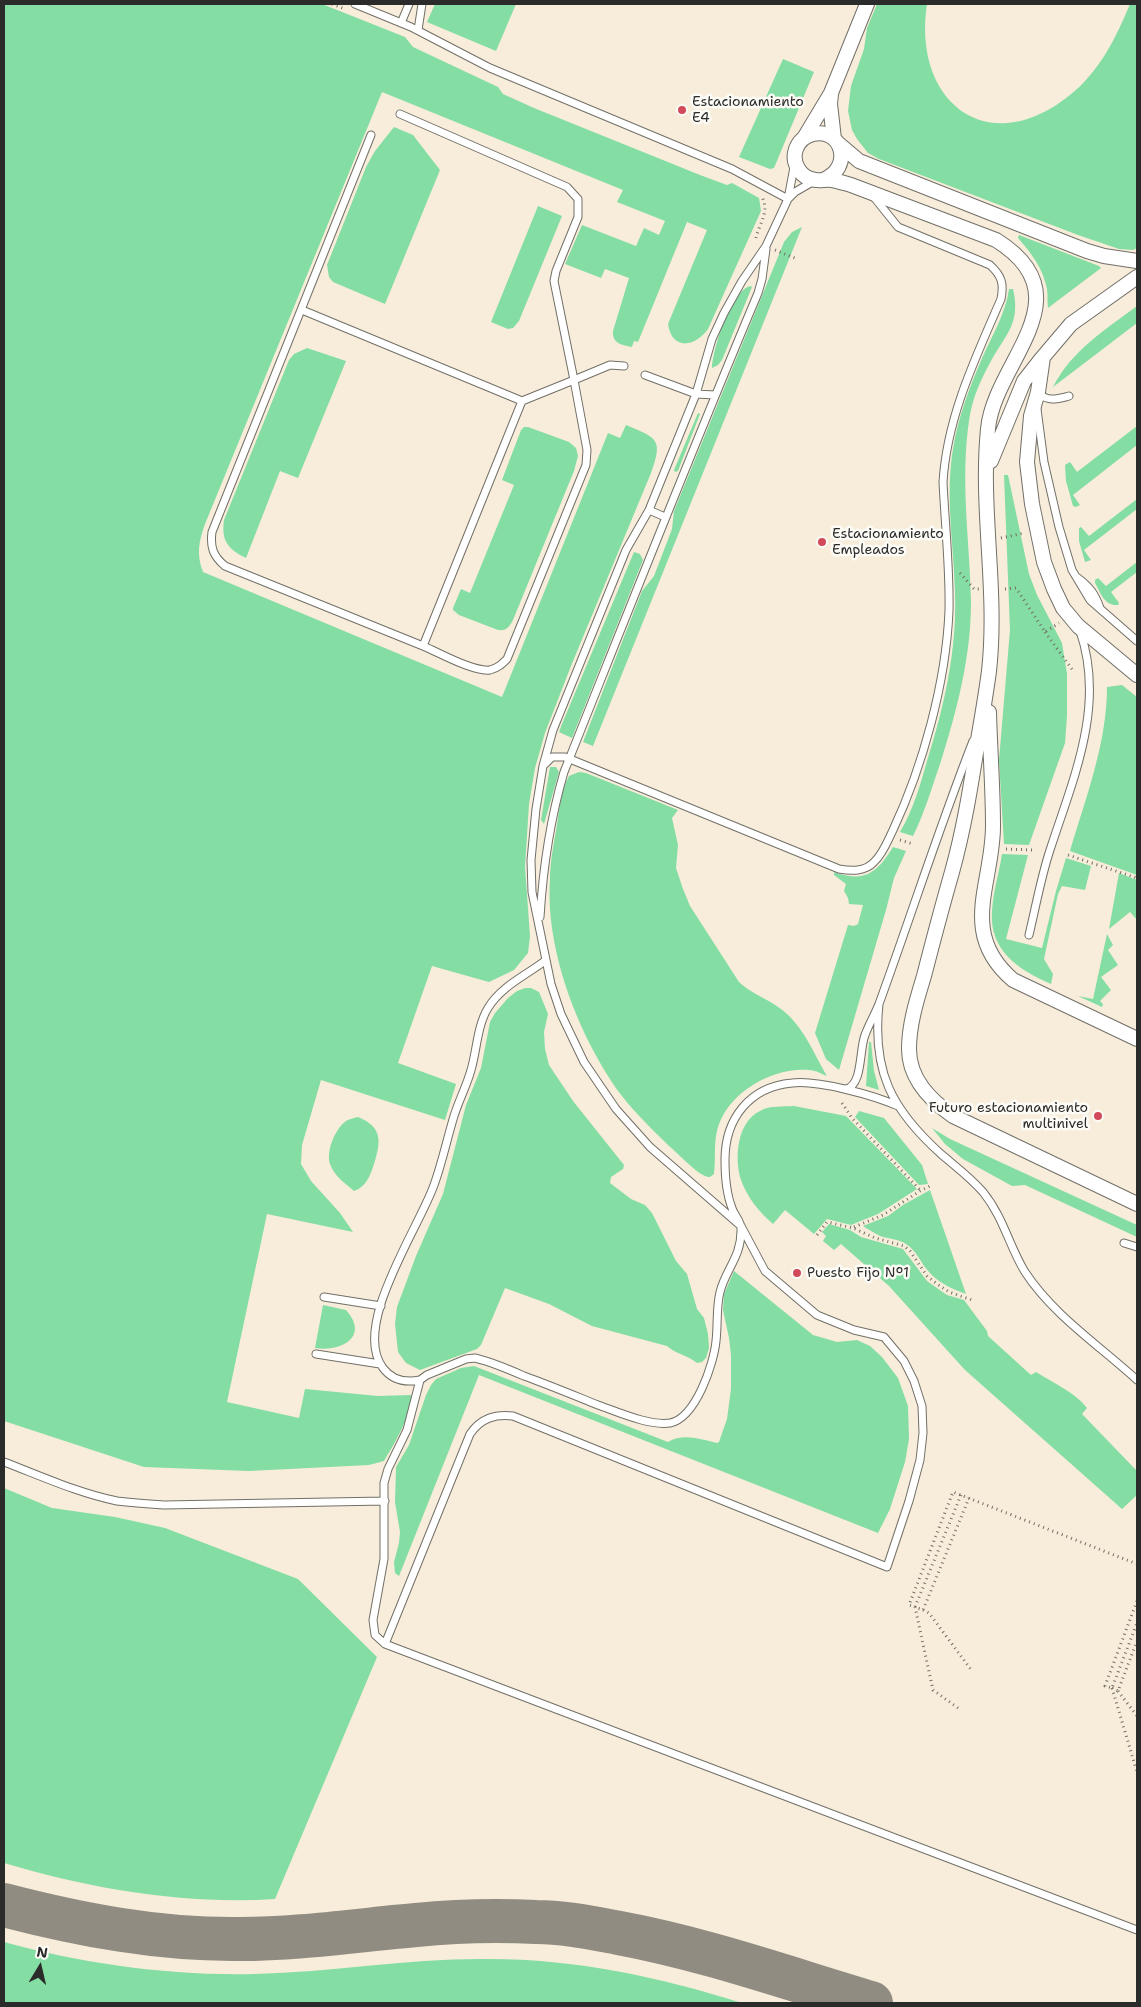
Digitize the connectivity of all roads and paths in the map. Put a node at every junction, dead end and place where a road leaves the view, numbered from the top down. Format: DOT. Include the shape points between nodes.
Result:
graph roads {
  1 [pos="332,4"];
  2 [pos="355,4"];
  3 [pos="409,4"];
  4 [pos="422,4"];
  5 [pos="867,4"];
  6 [pos="350,11"];
  7 [pos="401,22"];
  8 [pos="418,30"];
  9 [pos="831,93"];
  10 [pos="400,114"];
  11 [pos="371,135"];
  12 [pos="804,138"];
  13 [pos="836,142"];
  14 [pos="795,161"];
  15 [pos="820,180"];
  16 [pos="865,190"];
  17 [pos="758,194"];
  18 [pos="788,199"];
  19 [pos="766,246"];
  20 [pos="797,259"];
  21 [pos="1137,261"];
  22 [pos="1137,277"];
  23 [pos="302,310"];
  24 [pos="1043,357"];
  25 [pos="624,366"];
  26 [pos="645,375"];
  27 [pos="574,380"];
  28 [pos="696,394"];
  29 [pos="715,395"];
  30 [pos="1037,395"];
  31 [pos="1069,396"];
  32 [pos="522,401"];
  33 [pos="986,473"];
  34 [pos="649,510"];
  35 [pos="665,517"];
  36 [pos="1026,529"];
  37 [pos="989,540"];
  38 [pos="948,570"];
  39 [pos="992,590"];
  40 [pos="1074,621"];
  41 [pos="1045,632"];
  42 [pos="1137,641"];
  43 [pos="423,646"];
  44 [pos="989,670"];
  45 [pos="1074,672"];
  46 [pos="1137,675"];
  47 [pos="981,718"];
  48 [pos="569,759"];
  49 [pos="543,766"];
  50 [pos="893,838"];
  51 [pos="913,844"];
  52 [pos="1004,849"];
  53 [pos="1032,850"];
  54 [pos="1068,855"];
  55 [pos="1137,878"];
  56 [pos="540,930"];
  57 [pos="1029,935"];
  58 [pos="546,960"];
  59 [pos="879,1004"];
  60 [pos="1137,1039"];
  61 [pos="846,1089"];
  62 [pos="842,1102"];
  63 [pos="898,1106"];
  64 [pos="932,1185"];
  65 [pos="921,1191"];
  66 [pos="1137,1204"];
  67 [pos="741,1226"];
  68 [pos="853,1228"];
  69 [pos="816,1235"];
  70 [pos="1124,1243"];
  71 [pos="1137,1247"];
  72 [pos="324,1297"];
  73 [pos="972,1300"];
  74 [pos="381,1306"];
  75 [pos="316,1354"];
  76 [pos="380,1364"];
  77 [pos="420,1380"];
  78 [pos="1137,1380"];
  79 [pos="4,1462"];
  80 [pos="960,1495"];
  81 [pos="969,1498"];
  82 [pos="385,1501"];
  83 [pos="1137,1564"];
  84 [pos="1137,1602"];
  85 [pos="915,1607"];
  86 [pos="923,1610"];
  87 [pos="1137,1623"];
  88 [pos="1137,1641"];
  89 [pos="385,1644"];
  90 [pos="972,1671"];
  91 [pos="1112,1688"];
  92 [pos="1118,1691"];
  93 [pos="958,1708"];
  94 [pos="1137,1716"];
  95 [pos="1137,1772"];
  96 [pos="1137,1930"];
  1 -- 6 [label="path"];
  2 -- 7 [label="lane"];
  3 -- 7 [label="lane"];
  4 -- 8 [label="lane"];
  5 -- 9 [label="street"];
  7 -- 8 [label="lane"];
  8 -- 18 [label="lane" via="490,68 732,169"];
  9 -- 12 [label="street"];
  9 -- 13 [label="street"];
  10 -- 27 [label="lane" via="567,187 578,199 578,217 554,281"];
  11 -- 23 [label="lane"];
  12 -- 13 [label="street" via="819,133"];
  12 -- 14 [label="street" via="795,151"];
  13 -- 15 [label="street" via="842,159 840,166 830,177"];
  13 -- 21 [label="street" via="859,161 1087,251"];
  14 -- 15 [label="street" via="802,174"];
  14 -- 18 [label="lane"];
  15 -- 16 [label="street" via="851,184"];
  15 -- 18 [label="lane"];
  16 -- 33 [label="street" via="996,240 1016,254 1031,277 1036,298 1031,330 993,404 988,428"];
  16 -- 38 [label="lane" via="898,227 990,265 1002,280 1000,299 963,386 944,462"];
  17 -- 19 [label="path" via="766,212 756,239"];
  18 -- 19 [label="lane"];
  19 -- 20 [label="path"];
  19 -- 28 [label="lane" via="724,313 712,340"];
  19 -- 29 [label="lane" via="758,293"];
  22 -- 24 [label="street" via="1071,324"];
  23 -- 32 [label="lane"];
  23 -- 43 [label="lane" via="212,532 212,552 225,566"];
  24 -- 30 [label="street"];
  24 -- 33 [label="street" via="1024,381"];
  25 -- 27 [label="lane" via="610,365"];
  26 -- 28 [label="lane"];
  27 -- 32 [label="lane"];
  27 -- 43 [label="lane" via="587,450 586,465 507,659 499,667 479,669"];
  28 -- 29 [label="lane"];
  28 -- 34 [label="lane"];
  29 -- 35 [label="lane"];
  30 -- 31 [label="lane" via="1053,400"];
  30 -- 40 [label="street" via="1030,424 1027,462 1032,504 1044,562 1054,589"];
  30 -- 42 [label="lane" via="1044,462 1065,549 1090,600"];
  32 -- 43 [label="lane"];
  33 -- 37 [label="street"];
  34 -- 35 [label="lane"];
  34 -- 49 [label="lane" via="626,550 553,730"];
  35 -- 48 [label="lane"];
  36 -- 37 [label="path" via="1022,535"];
  37 -- 39 [label="street"];
  38 -- 39 [label="path" via="961,573 974,589"];
  38 -- 50 [label="lane" via="946,651 939,689"];
  39 -- 41 [label="path" via="1016,588"];
  39 -- 44 [label="street"];
  40 -- 41 [label="path"];
  40 -- 46 [label="street"];
  40 -- 57 [label="lane" via="1086,649 1088,664 1085,737 1050,851"];
  41 -- 45 [label="path"];
  44 -- 47 [label="street"];
  44 -- 60 [label="street" via="993,829 981,914 988,946 994,960 1013,980"];
  47 -- 59 [label="lane" via="946,808"];
  47 -- 66 [label="street" via="966,816 914,1014 909,1051 912,1068 928,1096 953,1116"];
  48 -- 49 [label="lane" via="552,757"];
  48 -- 50 [label="lane" via="839,868 854,870 870,866"];
  48 -- 56 [label="lane" via="557,797 544,860"];
  49 -- 56 [label="lane" via="531,860 532,892"];
  50 -- 51 [label="path"];
  52 -- 53 [label="path"];
  54 -- 55 [label="path"];
  56 -- 58 [label="lane"];
  58 -- 67 [label="lane" via="561,1014 584,1062 616,1109 650,1147"];
  58 -- 74 [label="lane" via="497,995 487,1009 471,1071 434,1185 420,1221 393,1271"];
  59 -- 61 [label="lane" via="865,1036 857,1080"];
  59 -- 63 [label="lane" via="878,1037 882,1067 887,1086"];
  61 -- 63 [label="lane"];
  61 -- 67 [label="lane" via="792,1082 767,1090 742,1106 729,1130 725,1159 728,1193"];
  62 -- 65 [label="path" via="852,1118"];
  63 -- 78 [label="lane" via="996,1209 1025,1272 1050,1304"];
  64 -- 65 [label="path"];
  65 -- 68 [label="path" via="883,1215"];
  67 -- 77 [label="lane" via="738,1254 720,1294 716,1343 710,1364 692,1409 682,1418 670,1423 634,1419 474,1358"];
  67 -- 89 [label="lane" via="764,1272 818,1315 854,1330 884,1337 904,1361 914,1381 922,1406 920,1460 887,1567 514,1416 501,1415 476,1425 470,1434"];
  68 -- 69 [label="path" via="827,1222"];
  68 -- 73 [label="path" via="904,1246 937,1284"];
  70 -- 71 [label="lane"];
  72 -- 74 [label="lane"];
  74 -- 76 [label="lane" via="375,1326 375,1348"];
  75 -- 76 [label="lane"];
  76 -- 77 [label="lane" via="388,1375 399,1380"];
  77 -- 82 [label="lane" via="407,1430 386,1475"];
  79 -- 82 [label="lane" via="95,1495 141,1504"];
  80 -- 81 [label="path"];
  80 -- 85 [label="path"];
  80 -- 85 [label="path" via="953,1492 909,1605"];
  81 -- 83 [label="path"];
  81 -- 86 [label="path"];
  82 -- 89 [label="lane" via="384,1559 373,1620 375,1635"];
  84 -- 91 [label="path" via="1105,1686"];
  85 -- 86 [label="path"];
  85 -- 93 [label="path" via="933,1690"];
  86 -- 90 [label="path" via="929,1613"];
  87 -- 91 [label="path"];
  88 -- 92 [label="path"];
  89 -- 96 [label="lane"];
  91 -- 92 [label="path"];
  91 -- 95 [label="path"];
  92 -- 94 [label="path"];
}
